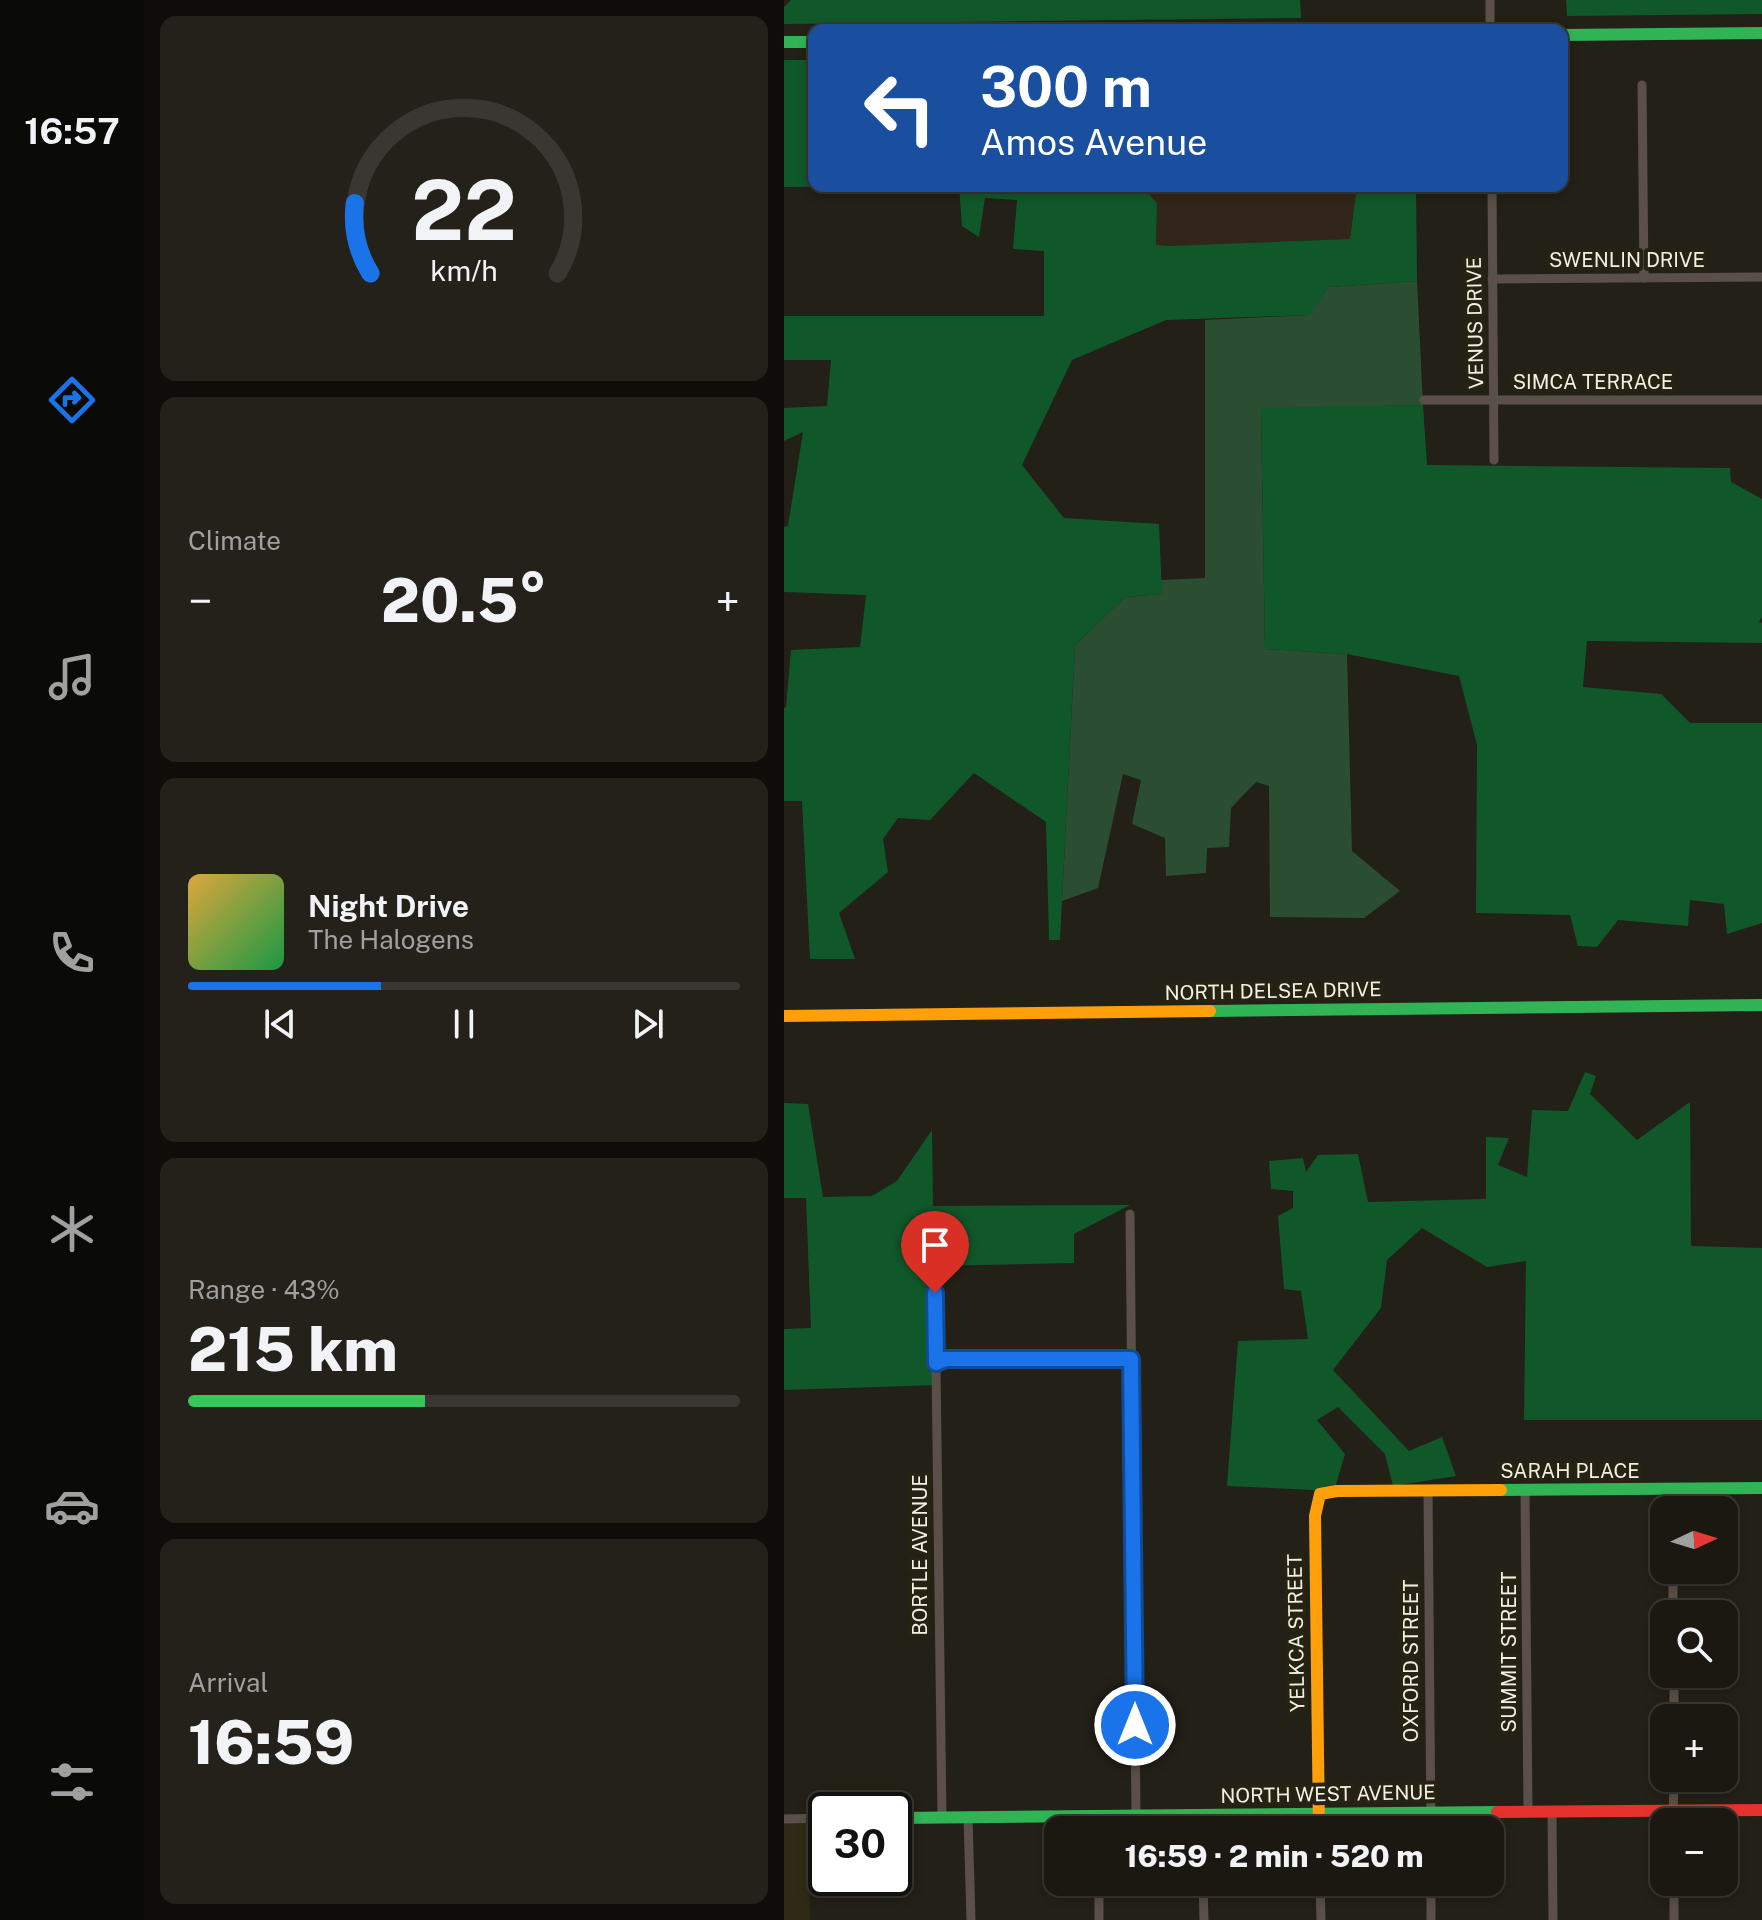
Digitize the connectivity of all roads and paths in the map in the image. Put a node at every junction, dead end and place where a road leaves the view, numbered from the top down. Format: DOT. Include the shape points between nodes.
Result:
graph roads {
  1 [pos="1490,0"];
  2 [pos="1490,24"];
  3 [pos="1762,33"];
  4 [pos="1568,35"];
  5 [pos="784,42"];
  6 [pos="808,42"];
  7 [pos="1642,85"];
  8 [pos="1492,192"];
  9 [pos="1762,277"];
  10 [pos="1644,278"];
  11 [pos="1492,279"];
  12 [pos="1424,400"];
  13 [pos="1494,400"];
  14 [pos="1762,400"];
  15 [pos="1494,460"];
  16 [pos="1762,1005"];
  17 [pos="784,1016"];
  18 [pos="1130,1214"];
  19 [pos="935,1293"];
  20 [pos="1131,1359"];
  21 [pos="936,1363"];
  22 [pos="1762,1488"];
  23 [pos="1673,1490"];
  24 [pos="1377,1491"];
  25 [pos="1525,1491"];
  26 [pos="1428,1492"];
  27 [pos="1673,1496"];
  28 [pos="1762,1810"];
  29 [pos="1528,1812"];
  30 [pos="1552,1812"];
  31 [pos="1738,1812"];
  32 [pos="1430,1813"];
  33 [pos="1319,1814"];
  34 [pos="1203,1815"];
  35 [pos="1650,1815"];
  36 [pos="1136,1816"];
  37 [pos="1430,1816"];
  38 [pos="942,1817"];
  39 [pos="968,1817"];
  40 [pos="808,1818"];
  41 [pos="912,1818"];
  42 [pos="784,1819"];
  43 [pos="1044,1821"];
  44 [pos="1099,1896"];
  45 [pos="1203,1896"];
  46 [pos="1320,1896"];
  47 [pos="1431,1896"];
  48 [pos="1674,1896"];
  49 [pos="971,1920"];
  50 [pos="1099,1920"];
  51 [pos="1204,1920"];
  52 [pos="1321,1920"];
  53 [pos="1431,1920"];
  54 [pos="1553,1920"];
  55 [pos="1674,1920"];
  1 -- 2 [label="street"];
  3 -- 4 [label="street"];
  5 -- 6 [label="street"];
  7 -- 10 [label="street"];
  8 -- 11 [label="street, VENUS DRIVE"];
  9 -- 10 [label="street, SWENLIN DRIVE"];
  10 -- 11 [label="street, SWENLIN DRIVE"];
  11 -- 13 [label="street, VENUS DRIVE"];
  12 -- 13 [label="street, SIMCA TERRACE"];
  13 -- 14 [label="street, SIMCA TERRACE"];
  13 -- 15 [label="street, VENUS DRIVE"];
  16 -- 17 [label="street, NORTH DELSEA DRIVE"];
  18 -- 20 [label="street"];
  19 -- 21 [label="street, BORTLE AVENUE"];
  20 -- 21 [label="street"];
  20 -- 36 [label="street"];
  21 -- 38 [label="street, BORTLE AVENUE"];
  22 -- 23 [label="street, SARAH PLACE"];
  23 -- 25 [label="street, SARAH PLACE"];
  23 -- 27 [label="street"];
  24 -- 26 [label="street, SARAH PLACE"];
  24 -- 33 [label="street, YELKCA STREET" via="1320,1494 1315,1506"];
  25 -- 26 [label="street, SARAH PLACE"];
  25 -- 29 [label="street, SUMMIT STREET"];
  26 -- 32 [label="street, OXFORD STREET"];
  28 -- 31 [label="street, NORTH WEST AVENUE"];
  29 -- 30 [label="street, NORTH WEST AVENUE"];
  29 -- 32 [label="street, NORTH WEST AVENUE"];
  30 -- 35 [label="street, NORTH WEST AVENUE"];
  30 -- 54 [label="street"];
  32 -- 33 [label="street, NORTH WEST AVENUE"];
  32 -- 37 [label="street, OXFORD STREET"];
  33 -- 34 [label="street, NORTH WEST AVENUE"];
  34 -- 36 [label="street, NORTH WEST AVENUE"];
  38 -- 39 [label="street, NORTH WEST AVENUE"];
  38 -- 41 [label="street, NORTH WEST AVENUE"];
  39 -- 43 [label="street, NORTH WEST AVENUE"];
  39 -- 49 [label="street"];
  40 -- 42 [label="street"];
  44 -- 50 [label="street"];
  45 -- 51 [label="street"];
  46 -- 52 [label="street"];
  47 -- 53 [label="street"];
  48 -- 55 [label="street"];
}
